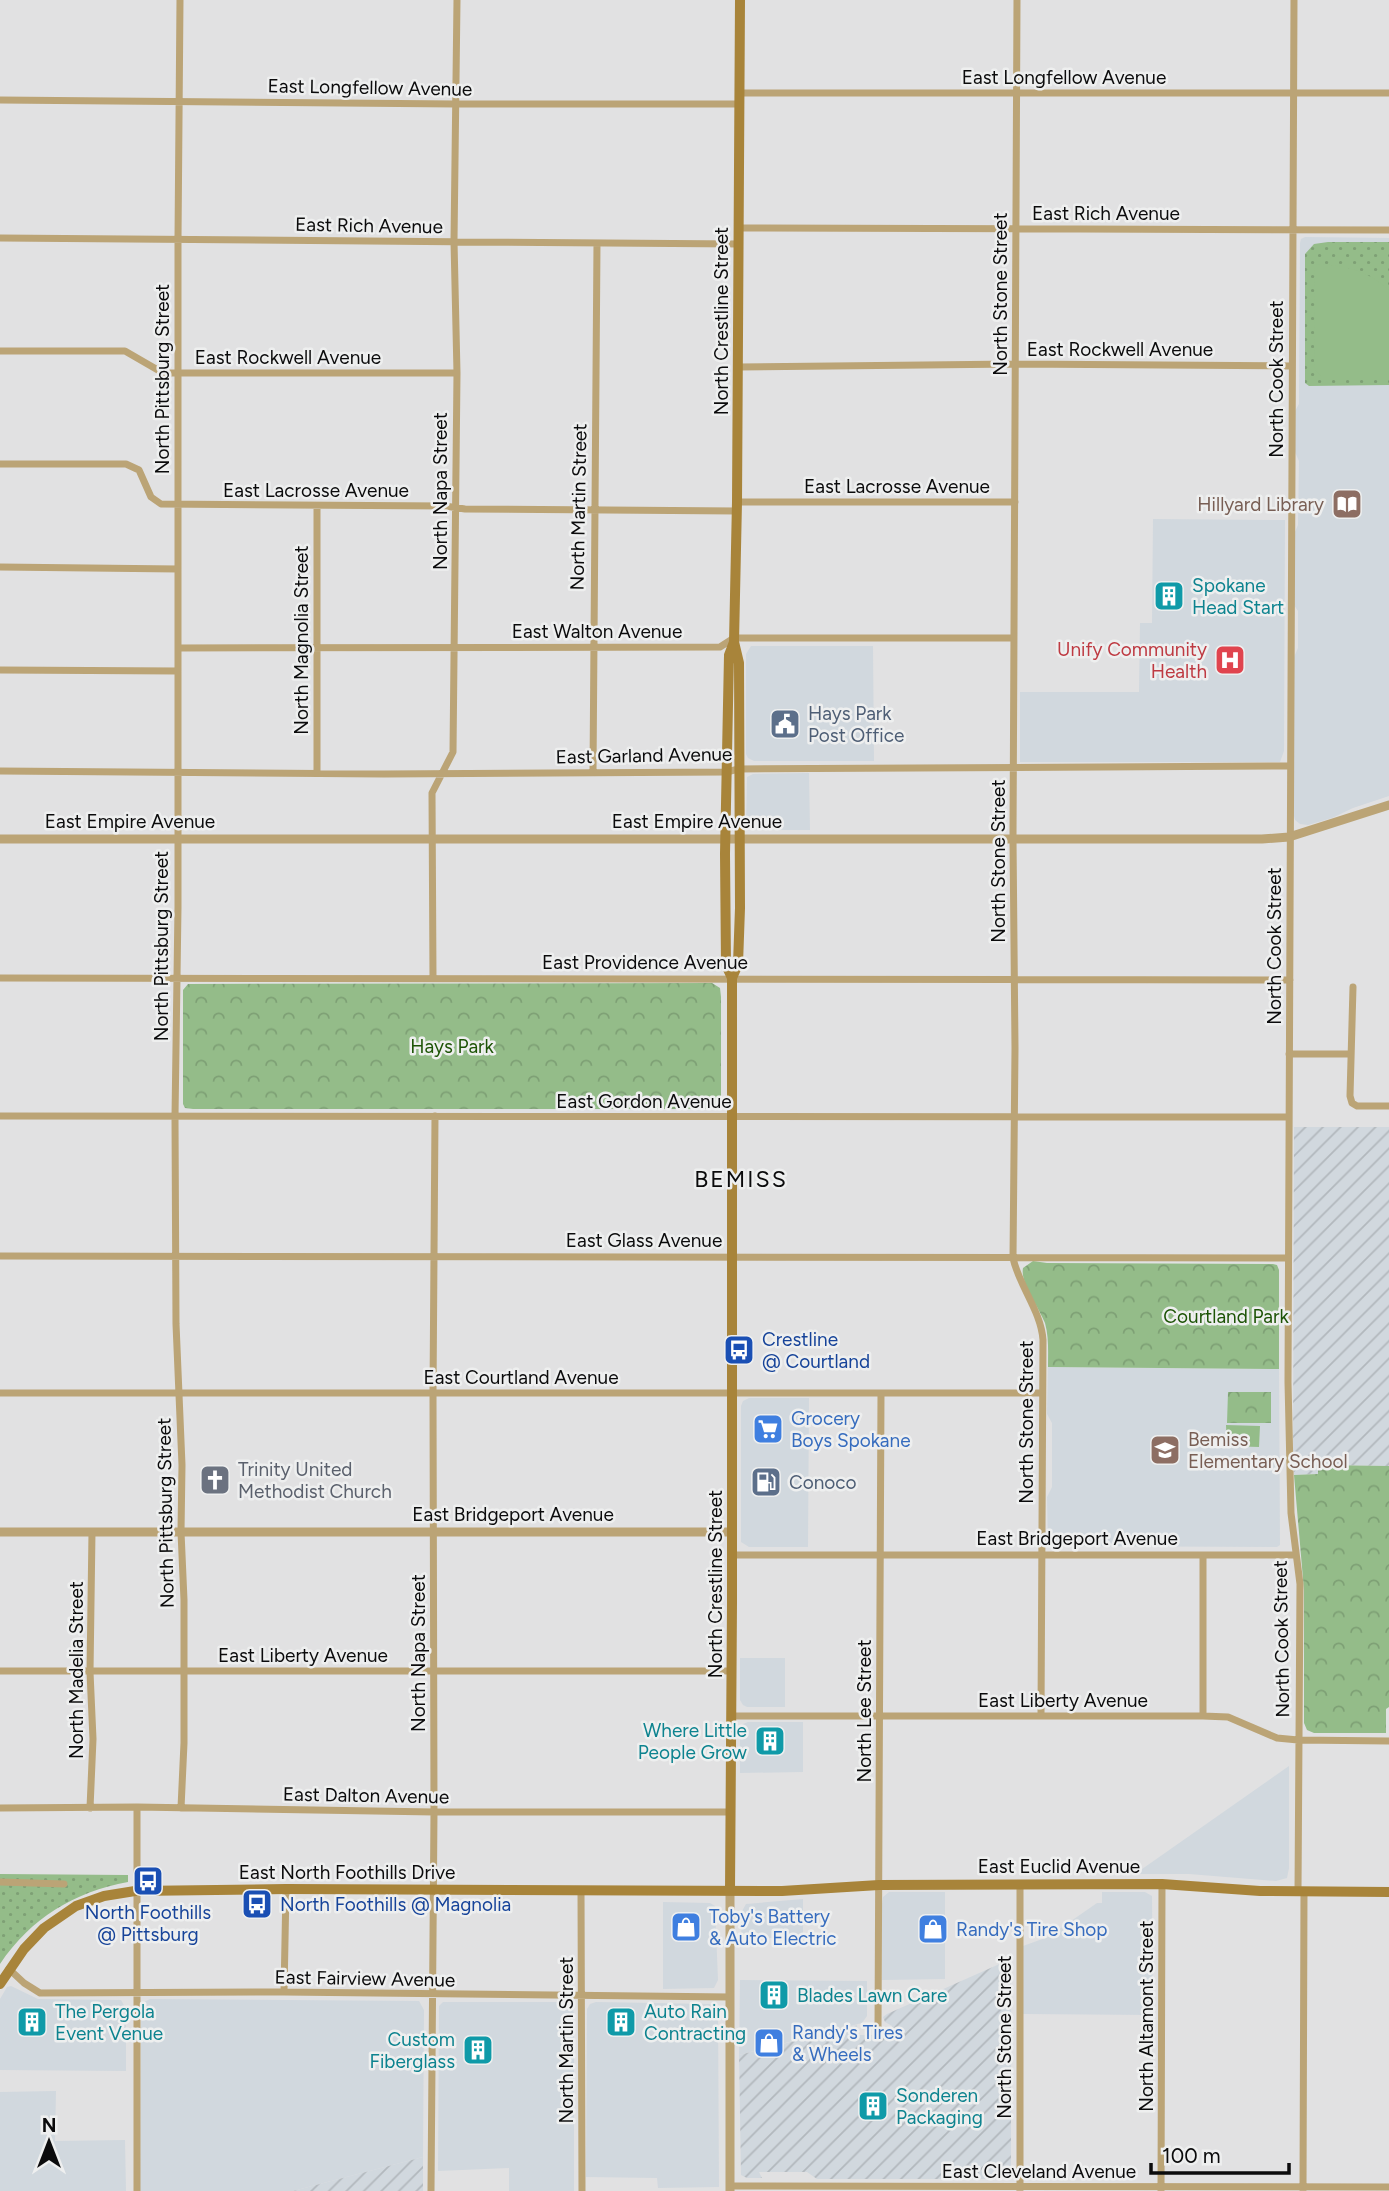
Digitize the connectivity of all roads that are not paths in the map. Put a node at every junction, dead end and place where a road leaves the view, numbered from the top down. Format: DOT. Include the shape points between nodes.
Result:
graph roads {
  1 [pos="180,0"];
  2 [pos="457,0"];
  3 [pos="740,0"];
  4 [pos="1017,0"];
  5 [pos="1294,0"];
  6 [pos="1016,93"];
  7 [pos="1294,93"];
  8 [pos="1389,93"];
  9 [pos="739,99"];
  10 [pos="0,100"];
  11 [pos="179,101"];
  12 [pos="456,104"];
  13 [pos="738,228"];
  14 [pos="1015,228"];
  15 [pos="1293,230"];
  16 [pos="1389,230"];
  17 [pos="0,238"];
  18 [pos="178,238"];
  19 [pos="454,241"];
  20 [pos="597,243"];
  21 [pos="738,244"];
  22 [pos="0,351"];
  23 [pos="1016,364"];
  24 [pos="1291,366"];
  25 [pos="738,367"];
  26 [pos="179,373"];
  27 [pos="457,373"];
  28 [pos="0,464"];
  29 [pos="1015,502"];
  30 [pos="178,505"];
  31 [pos="317,506"];
  32 [pos="737,506"];
  33 [pos="456,508"];
  34 [pos="593,510"];
  35 [pos="0,568"];
  36 [pos="178,569"];
  37 [pos="1014,638"];
  38 [pos="734,640"];
  39 [pos="593,647"];
  40 [pos="178,648"];
  41 [pos="318,648"];
  42 [pos="455,648"];
  43 [pos="0,670"];
  44 [pos="178,671"];
  45 [pos="1290,766"];
  46 [pos="1014,768"];
  47 [pos="739,769"];
  48 [pos="0,771"];
  49 [pos="593,772"];
  50 [pos="726,772"];
  51 [pos="177,773"];
  52 [pos="317,773"];
  53 [pos="443,774"];
  54 [pos="1389,805"];
  55 [pos="1289,837"];
  56 [pos="433,838"];
  57 [pos="726,838"];
  58 [pos="0,839"];
  59 [pos="178,839"];
  60 [pos="740,839"];
  61 [pos="1013,839"];
  62 [pos="176,977"];
  63 [pos="0,978"];
  64 [pos="433,978"];
  65 [pos="732,978"];
  66 [pos="1014,980"];
  67 [pos="1290,980"];
  68 [pos="1353,987"];
  69 [pos="1289,1054"];
  70 [pos="1351,1054"];
  71 [pos="1389,1106"];
  72 [pos="0,1116"];
  73 [pos="435,1116"];
  74 [pos="175,1117"];
  75 [pos="731,1117"];
  76 [pos="1013,1117"];
  77 [pos="1288,1117"];
  78 [pos="433,1255"];
  79 [pos="0,1256"];
  80 [pos="176,1256"];
  81 [pos="732,1256"];
  82 [pos="1013,1258"];
  83 [pos="1288,1258"];
  84 [pos="0,1392"];
  85 [pos="178,1392"];
  86 [pos="732,1392"];
  87 [pos="433,1393"];
  88 [pos="881,1393"];
  89 [pos="1042,1393"];
  90 [pos="0,1532"];
  91 [pos="92,1532"];
  92 [pos="181,1532"];
  93 [pos="433,1532"];
  94 [pos="732,1532"];
  95 [pos="732,1555"];
  96 [pos="880,1555"];
  97 [pos="1042,1555"];
  98 [pos="1203,1555"];
  99 [pos="1296,1555"];
  100 [pos="0,1671"];
  101 [pos="183,1671"];
  102 [pos="433,1671"];
  103 [pos="732,1671"];
  104 [pos="90,1672"];
  105 [pos="732,1716"];
  106 [pos="1041,1716"];
  107 [pos="1203,1716"];
  108 [pos="880,1717"];
  109 [pos="1298,1741"];
  110 [pos="1389,1741"];
  111 [pos="137,1807"];
  112 [pos="0,1808"];
  113 [pos="90,1808"];
  114 [pos="181,1808"];
  115 [pos="434,1812"];
  116 [pos="731,1812"];
  117 [pos="0,1882"];
  118 [pos="64,1884"];
  119 [pos="1020,1884"];
  120 [pos="1162,1884"];
  121 [pos="879,1885"];
  122 [pos="286,1889"];
  123 [pos="581,1890"];
  124 [pos="135,1891"];
  125 [pos="433,1891"];
  126 [pos="730,1891"];
  127 [pos="1301,1891"];
  128 [pos="1389,1892"];
  129 [pos="9,1969"];
  130 [pos="0,1983"];
  131 [pos="285,1992"];
  132 [pos="136,1993"];
  133 [pos="432,1994"];
  134 [pos="582,1996"];
  135 [pos="730,1997"];
  136 [pos="878,2028"];
  137 [pos="1389,2187"];
  138 [pos="730,2188"];
  139 [pos="1161,2188"];
  140 [pos="875,2189"];
  141 [pos="1020,2189"];
  142 [pos="1303,2189"];
  143 [pos="136,2191"];
  144 [pos="431,2191"];
  145 [pos="582,2191"];
  1 -- 11 [label="street, North Pittsburg Street"];
  2 -- 12 [label="street, North Napa Street"];
  3 -- 9 [label="main road, North Crestline Street"];
  4 -- 6 [label="street, North Stone Street"];
  5 -- 7 [label="street, North Cook Street"];
  6 -- 7 [label="street, East Longfellow Avenue"];
  6 -- 9 [label="street, East Longfellow Avenue"];
  6 -- 14 [label="street, North Stone Street"];
  7 -- 8 [label="street, East Longfellow Avenue"];
  7 -- 15 [label="street, North Cook Street"];
  9 -- 12 [label="street, East Longfellow Avenue"];
  9 -- 13 [label="main road, North Crestline Street"];
  10 -- 11 [label="street, East Longfellow Avenue"];
  11 -- 12 [label="street, East Longfellow Avenue"];
  11 -- 18 [label="street, North Pittsburg Street"];
  12 -- 19 [label="street, North Napa Street"];
  13 -- 14 [label="street, East Rich Avenue"];
  13 -- 21 [label="main road, North Crestline Street"];
  14 -- 15 [label="street, East Rich Avenue"];
  14 -- 23 [label="street, North Stone Street"];
  15 -- 16 [label="street, East Rich Avenue"];
  15 -- 24 [label="street, North Cook Street"];
  17 -- 18 [label="street, East Rich Avenue"];
  18 -- 19 [label="street, East Rich Avenue"];
  18 -- 26 [label="street, North Pittsburg Street"];
  19 -- 20 [label="street, East Rich Avenue"];
  19 -- 27 [label="street, North Napa Street"];
  20 -- 21 [label="street, East Rich Avenue"];
  20 -- 34 [label="street, North Martin Street"];
  21 -- 25 [label="main road, North Crestline Street"];
  22 -- 26 [label="street, East Rockwell Avenue" via="125,351 163,373"];
  23 -- 24 [label="street, East Rockwell Avenue"];
  23 -- 25 [label="street, East Rockwell Avenue"];
  23 -- 29 [label="street, North Stone Street"];
  24 -- 45 [label="street, North Cook Street"];
  25 -- 32 [label="main road, North Crestline Street"];
  26 -- 27 [label="street, East Rockwell Avenue"];
  26 -- 30 [label="street, North Pittsburg Street"];
  27 -- 33 [label="street, North Napa Street"];
  28 -- 30 [label="street, East Lacrosse Avenue" via="126,464 139,470 151,497 161,504"];
  29 -- 32 [label="street, East Lacrosse Avenue"];
  29 -- 37 [label="street, North Stone Street"];
  30 -- 31 [label="street, East Lacrosse Avenue"];
  30 -- 36 [label="street, North Pittsburg Street"];
  31 -- 33 [label="street, East Lacrosse Avenue"];
  31 -- 41 [label="street, North Magnolia Street"];
  32 -- 34 [label="street, East Lacrosse Avenue"];
  32 -- 38 [label="main road, North Crestline Street"];
  33 -- 34 [label="street, East Lacrosse Avenue"];
  33 -- 42 [label="street, North Napa Street"];
  34 -- 39 [label="street, North Martin Street"];
  35 -- 36 [label="street"];
  36 -- 40 [label="street, North Pittsburg Street"];
  37 -- 38 [label="street, East Walton Avenue"];
  37 -- 46 [label="street, North Stone Street"];
  38 -- 39 [label="street, East Walton Avenue" via="720,647"];
  38 -- 47 [label="main road, North Crestline Street" via="739,663"];
  38 -- 50 [label="main road, North Crestline Street" via="729,655"];
  39 -- 42 [label="street, East Walton Avenue"];
  39 -- 49 [label="street, North Martin Street"];
  40 -- 41 [label="street, East Walton Avenue"];
  40 -- 44 [label="street, North Pittsburg Street"];
  41 -- 42 [label="street, East Walton Avenue"];
  41 -- 52 [label="street, North Magnolia Street"];
  42 -- 53 [label="street, North Napa Street" via="453,752"];
  43 -- 44 [label="street"];
  44 -- 51 [label="street, North Pittsburg Street"];
  45 -- 46 [label="street, East Garland Avenue"];
  45 -- 55 [label="street, North Cook Street"];
  46 -- 47 [label="street, East Garland Avenue"];
  46 -- 61 [label="street, North Stone Street"];
  47 -- 50 [label="street, East Garland Avenue"];
  47 -- 60 [label="main road, North Crestline Street"];
  48 -- 51 [label="street, East Garland Avenue"];
  49 -- 50 [label="street, East Garland Avenue"];
  49 -- 53 [label="street, East Garland Avenue"];
  50 -- 57 [label="main road, North Crestline Street"];
  51 -- 52 [label="street, East Garland Avenue"];
  51 -- 59 [label="street, North Pittsburg Street"];
  52 -- 53 [label="street, East Garland Avenue"];
  53 -- 56 [label="street, North Napa Street" via="432,793"];
  54 -- 55 [label="street, East Empire Avenue"];
  55 -- 61 [label="street, East Empire Avenue"];
  55 -- 67 [label="street, North Cook Street"];
  56 -- 57 [label="street, East Empire Avenue"];
  56 -- 59 [label="street, East Empire Avenue"];
  56 -- 64 [label="street, North Napa Street"];
  57 -- 60 [label="street, East Empire Avenue"];
  57 -- 65 [label="main road, North Crestline Street" via="726,965"];
  58 -- 59 [label="street, East Empire Avenue"];
  59 -- 62 [label="street, North Pittsburg Street"];
  60 -- 61 [label="street, East Empire Avenue"];
  60 -- 65 [label="main road, North Crestline Street" via="738,964"];
  61 -- 66 [label="street, North Stone Street"];
  62 -- 63 [label="street, East Providence Avenue"];
  62 -- 64 [label="street, East Providence Avenue"];
  62 -- 74 [label="street, North Pittsburg Street"];
  64 -- 65 [label="street, East Providence Avenue"];
  65 -- 66 [label="street, East Providence Avenue"];
  65 -- 75 [label="main road, North Crestline Street"];
  66 -- 67 [label="street, East Providence Avenue"];
  66 -- 76 [label="street, North Stone Street"];
  67 -- 69 [label="street, North Cook Street"];
  68 -- 70 [label="street"];
  69 -- 70 [label="street"];
  69 -- 77 [label="street, North Cook Street"];
  70 -- 71 [label="street" via="1352,1103"];
  72 -- 74 [label="street, East Gordon Avenue"];
  73 -- 74 [label="street, East Gordon Avenue"];
  73 -- 75 [label="street, East Gordon Avenue"];
  73 -- 78 [label="street, North Napa Street"];
  74 -- 80 [label="street, North Pittsburg Street"];
  75 -- 76 [label="street, East Gordon Avenue"];
  75 -- 81 [label="main road, North Crestline Street"];
  76 -- 77 [label="street, East Gordon Avenue"];
  76 -- 82 [label="street, North Stone Street"];
  77 -- 83 [label="street, North Cook Street"];
  78 -- 80 [label="street, East Glass Avenue"];
  78 -- 81 [label="street, East Glass Avenue"];
  78 -- 87 [label="street, North Napa Street"];
  79 -- 80 [label="street, East Glass Avenue"];
  80 -- 85 [label="street, North Pittsburg Street"];
  81 -- 82 [label="street, East Glass Avenue"];
  81 -- 86 [label="main road, North Crestline Street"];
  82 -- 83 [label="street, East Glass Avenue"];
  82 -- 89 [label="street, North Stone Street" via="1042,1327"];
  83 -- 99 [label="street, North Cook Street" via="1288,1465"];
  84 -- 85 [label="street, East Courtland Avenue"];
  85 -- 87 [label="street, East Courtland Avenue"];
  85 -- 92 [label="street, North Pittsburg Street"];
  86 -- 87 [label="street, East Courtland Avenue"];
  86 -- 88 [label="street, East Courtland Avenue"];
  86 -- 94 [label="main road, North Crestline Street"];
  87 -- 93 [label="street, North Napa Street"];
  88 -- 89 [label="street, East Courtland Avenue"];
  88 -- 96 [label="street, North Lee Street"];
  89 -- 97 [label="street, North Stone Street"];
  90 -- 91 [label="street, East Bridgeport Avenue"];
  91 -- 92 [label="street, East Bridgeport Avenue"];
  91 -- 104 [label="street, North Madelia Street"];
  92 -- 93 [label="street, East Bridgeport Avenue"];
  92 -- 101 [label="street, North Pittsburg Street"];
  93 -- 94 [label="street, East Bridgeport Avenue"];
  93 -- 102 [label="street, North Napa Street"];
  94 -- 95 [label="main road, North Crestline Street"];
  95 -- 96 [label="street, East Bridgeport Avenue"];
  95 -- 103 [label="main road, North Crestline Street"];
  96 -- 97 [label="street, East Bridgeport Avenue"];
  96 -- 108 [label="street, North Lee Street"];
  97 -- 98 [label="street, East Bridgeport Avenue"];
  97 -- 106 [label="street, North Stone Street"];
  98 -- 99 [label="street, East Bridgeport Avenue"];
  98 -- 107 [label="street"];
  99 -- 109 [label="street, North Cook Street" via="1300,1584"];
  100 -- 104 [label="street, East Liberty Avenue"];
  101 -- 102 [label="street, East Liberty Avenue"];
  101 -- 104 [label="street, East Liberty Avenue"];
  101 -- 114 [label="street, North Pittsburg Street"];
  102 -- 103 [label="street, East Liberty Avenue"];
  102 -- 115 [label="street, North Napa Street"];
  103 -- 105 [label="main road, North Crestline Street"];
  104 -- 113 [label="street, North Madelia Street"];
  105 -- 108 [label="street, East Liberty Avenue"];
  105 -- 116 [label="main road, North Crestline Street"];
  106 -- 107 [label="street, East Liberty Avenue"];
  106 -- 108 [label="street, East Liberty Avenue"];
  107 -- 109 [label="street, East Liberty Avenue" via="1228,1717 1277,1738"];
  108 -- 121 [label="street, North Lee Street"];
  109 -- 110 [label="street, East Liberty Avenue"];
  109 -- 127 [label="street, North Cook Street"];
  111 -- 113 [label="street, East Dalton Avenue"];
  111 -- 114 [label="street, East Dalton Avenue"];
  111 -- 124 [label="street"];
  112 -- 113 [label="street, East Dalton Avenue"];
  114 -- 115 [label="street, East Dalton Avenue"];
  115 -- 116 [label="street, East Dalton Avenue"];
  115 -- 125 [label="street, North Napa Street"];
  116 -- 126 [label="main road, North Crestline Street"];
  117 -- 118 [label="street"];
  119 -- 120 [label="main road, East Euclid Avenue"];
  119 -- 121 [label="main road, East Euclid Avenue"];
  119 -- 141 [label="street, North Stone Street"];
  120 -- 127 [label="main road, East Euclid Avenue"];
  120 -- 139 [label="street, North Altamont Street"];
  121 -- 126 [label="main road, East Euclid Avenue"];
  121 -- 136 [label="street, North Lee Street"];
  122 -- 124 [label="main road, East North Foothills Drive"];
  122 -- 125 [label="main road, East North Foothills Drive"];
  122 -- 131 [label="street"];
  123 -- 125 [label="main road, East North Foothills Drive"];
  123 -- 126 [label="main road, East North Foothills Drive"];
  123 -- 134 [label="street, North Martin Street"];
  124 -- 129 [label="main road, East North Foothills Drive" via="76,1906 44,1928"];
  124 -- 132 [label="street"];
  125 -- 133 [label="street, North Napa Street"];
  126 -- 135 [label="street, North Crestline Street"];
  127 -- 128 [label="main road, East Euclid Avenue"];
  127 -- 142 [label="street, North Cook Street"];
  129 -- 130 [label="main road, East North Foothills Drive"];
  129 -- 132 [label="street, East Fairview Avenue" via="40,1993"];
  131 -- 132 [label="street, East Fairview Avenue"];
  131 -- 133 [label="street, East Fairview Avenue"];
  132 -- 143 [label="street"];
  133 -- 134 [label="street, East Fairview Avenue"];
  133 -- 144 [label="street, North Napa Street"];
  134 -- 135 [label="street, East Fairview Avenue"];
  134 -- 145 [label="street, North Martin Street"];
  135 -- 138 [label="street, North Crestline Street"];
  137 -- 142 [label="street, East Cleveland Avenue"];
  138 -- 140 [label="street, East Cleveland Avenue"];
  139 -- 141 [label="street, East Cleveland Avenue"];
  139 -- 142 [label="street, East Cleveland Avenue"];
  140 -- 141 [label="street, East Cleveland Avenue"];
}
